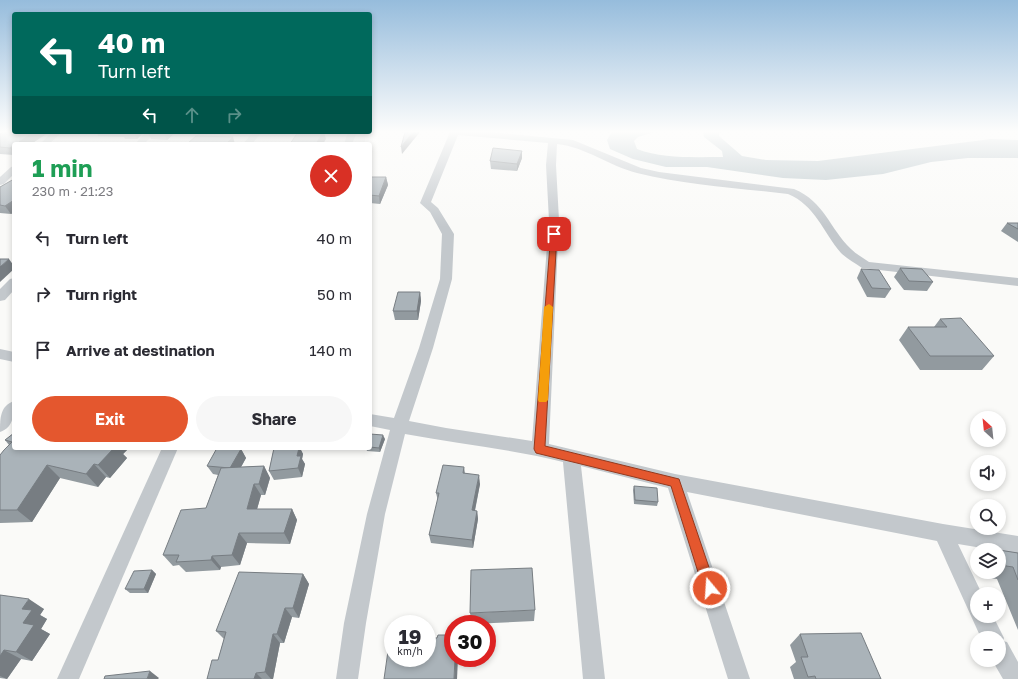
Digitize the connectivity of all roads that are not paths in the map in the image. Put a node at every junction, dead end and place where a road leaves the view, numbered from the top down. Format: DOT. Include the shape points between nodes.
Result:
graph roads {
  1 [pos="445,164"];
  2 [pos="551,164"];
  3 [pos="623,164"];
  4 [pos="12,171"];
  5 [pos="0,182"];
  6 [pos="1018,282"];
  7 [pos="12,284"];
  8 [pos="0,297"];
  9 [pos="0,354"];
  10 [pos="12,357"];
  11 [pos="12,410"];
  12 [pos="372,420"];
  13 [pos="0,425"];
  14 [pos="399,426"];
  15 [pos="540,449"];
  16 [pos="169,450"];
  17 [pos="571,457"];
  18 [pos="675,482"];
  19 [pos="943,533"];
  20 [pos="1018,545"];
  21 [pos="970,592"];
  22 [pos="1006,663"];
  23 [pos="68,679"];
  24 [pos="347,679"];
  25 [pos="594,679"];
  26 [pos="739,679"];
  27 [pos="1015,679"];
  1 -- 14 [label="street" via="425,203 434,210 448,234 446,279"];
  2 -- 15 [label="street" via="554,220"];
  3 -- 6 [label="street" via="659,175 799,194 810,202 846,251 866,265"];
  4 -- 5 [label="street"];
  7 -- 8 [label="street"];
  9 -- 10 [label="street"];
  11 -- 13 [label="street"];
  12 -- 14 [label="street"];
  14 -- 15 [label="street"];
  14 -- 24 [label="street" via="376,514"];
  15 -- 17 [label="street"];
  16 -- 23 [label="street"];
  17 -- 18 [label="street"];
  17 -- 25 [label="street"];
  18 -- 19 [label="street"];
  18 -- 26 [label="street"];
  19 -- 20 [label="street"];
  19 -- 21 [label="street"];
  22 -- 27 [label="street"];
}
